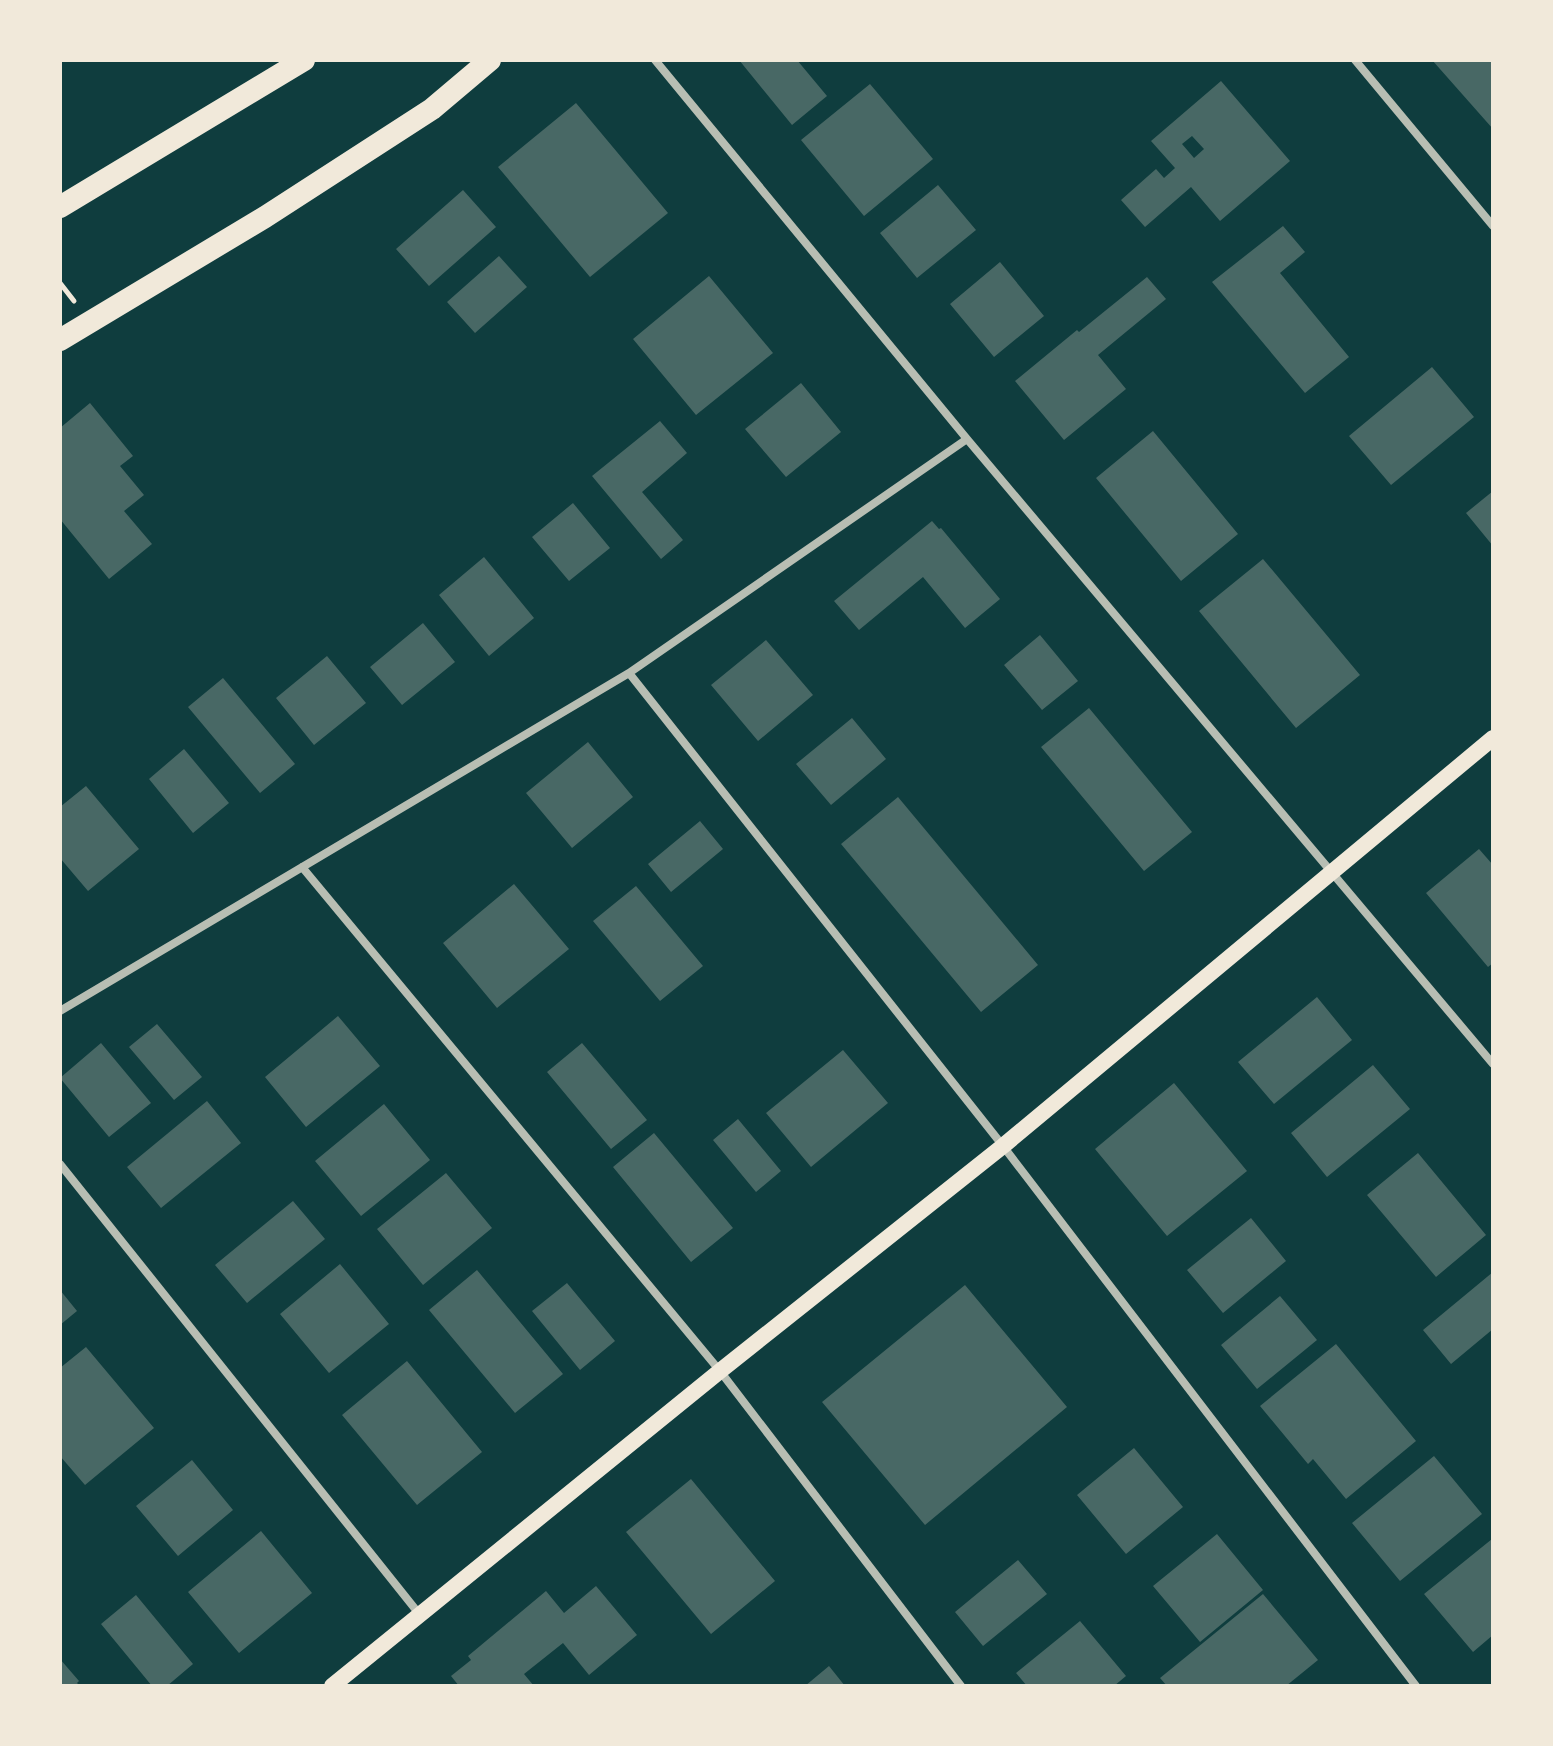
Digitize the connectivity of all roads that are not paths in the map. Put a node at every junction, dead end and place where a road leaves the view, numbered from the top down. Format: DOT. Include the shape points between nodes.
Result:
graph roads {
  1 [pos="304,60"];
  2 [pos="490,60"];
  3 [pos="655,60"];
  4 [pos="1355,60"];
  5 [pos="60,207"];
  6 [pos="1493,226"];
  7 [pos="60,340"];
  8 [pos="967,439"];
  9 [pos="629,673"];
  10 [pos="1493,738"];
  11 [pos="302,867"];
  12 [pos="1331,872"];
  13 [pos="60,1011"];
  14 [pos="1493,1064"];
  15 [pos="1003,1146"];
  16 [pos="60,1164"];
  17 [pos="720,1371"];
  18 [pos="420,1615"];
  19 [pos="332,1686"];
  20 [pos="961,1686"];
  21 [pos="1416,1686"];
  1 -- 5 [label="highway"];
  2 -- 7 [label="highway" via="420,117"];
  3 -- 8 [label="street"];
  4 -- 6 [label="street"];
  8 -- 9 [label="street"];
  8 -- 12 [label="street"];
  9 -- 11 [label="street"];
  9 -- 15 [label="street"];
  10 -- 12 [label="main road"];
  11 -- 13 [label="street"];
  11 -- 17 [label="street"];
  12 -- 14 [label="street"];
  12 -- 15 [label="main road"];
  15 -- 17 [label="main road"];
  15 -- 21 [label="street"];
  16 -- 18 [label="street"];
  17 -- 18 [label="main road"];
  17 -- 20 [label="street"];
  18 -- 19 [label="main road"];
}
